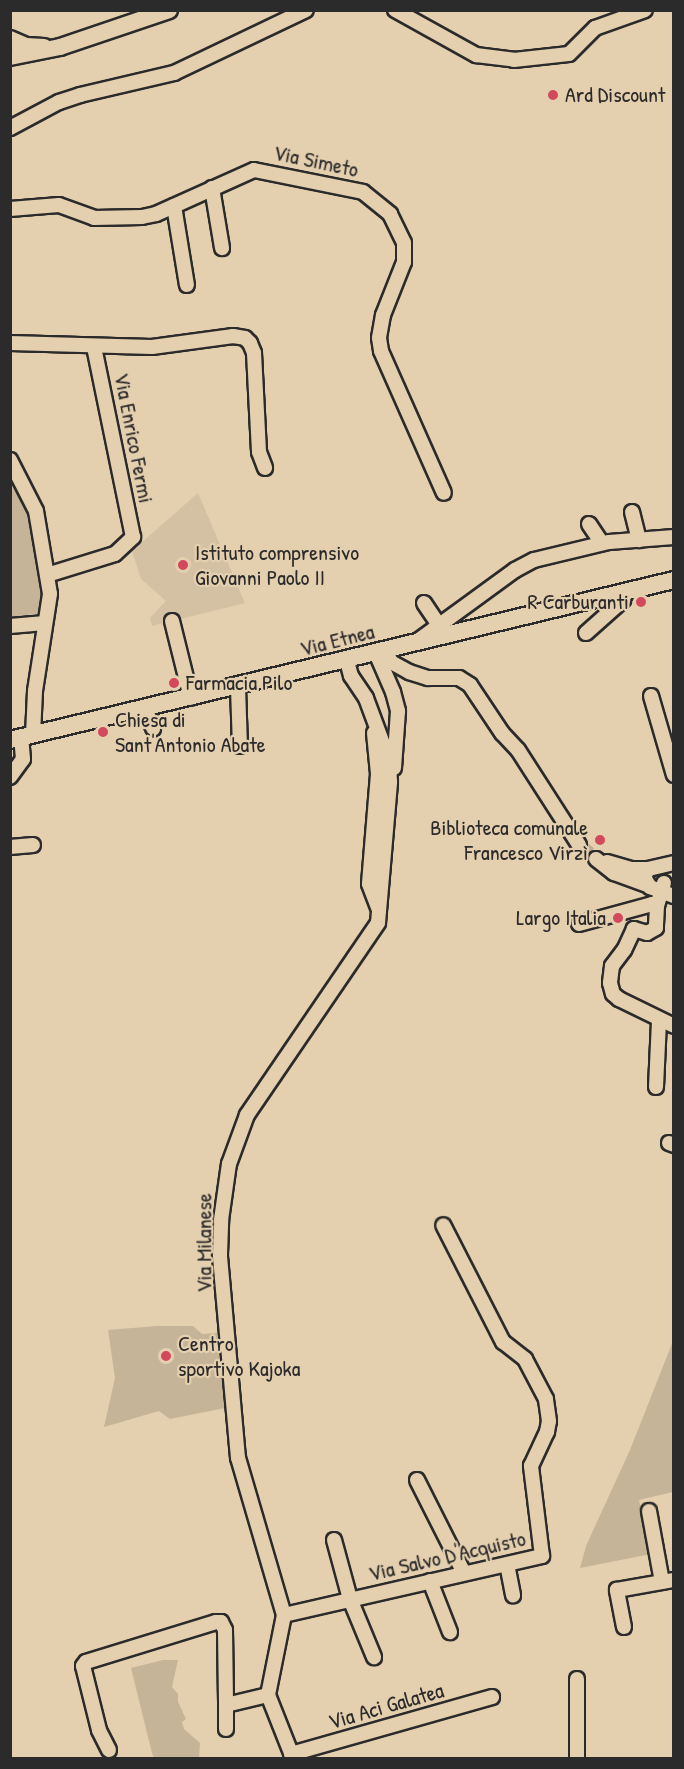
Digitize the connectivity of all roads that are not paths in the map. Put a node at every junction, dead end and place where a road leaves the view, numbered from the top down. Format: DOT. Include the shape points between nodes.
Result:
graph roads {
  1 [pos="169,10"];
  2 [pos="306,10"];
  3 [pos="395,10"];
  4 [pos="645,10"];
  5 [pos="10,40"];
  6 [pos="60,47"];
  7 [pos="10,49"];
  8 [pos="10,57"];
  9 [pos="10,128"];
  10 [pos="212,188"];
  11 [pos="174,206"];
  12 [pos="10,209"];
  13 [pos="222,248"];
  14 [pos="187,285"];
  15 [pos="10,343"];
  16 [pos="94,347"];
  17 [pos="10,460"];
  18 [pos="265,468"];
  19 [pos="444,493"];
  20 [pos="632,512"];
  21 [pos="589,524"];
  22 [pos="674,537"];
  23 [pos="639,540"];
  24 [pos="602,543"];
  25 [pos="47,575"];
  26 [pos="674,580"];
  27 [pos="621,592"];
  28 [pos="424,603"];
  29 [pos="172,621"];
  30 [pos="45,622"];
  31 [pos="439,625"];
  32 [pos="10,626"];
  33 [pos="586,633"];
  34 [pos="419,640"];
  35 [pos="385,659"];
  36 [pos="347,661"];
  37 [pos="238,687"];
  38 [pos="651,696"];
  39 [pos="191,698"];
  40 [pos="145,708"];
  41 [pos="371,710"];
  42 [pos="153,728"];
  43 [pos="21,738"];
  44 [pos="240,746"];
  45 [pos="674,775"];
  46 [pos="10,777"];
  47 [pos="390,782"];
  48 [pos="33,845"];
  49 [pos="579,845"];
  50 [pos="10,847"];
  51 [pos="674,863"];
  52 [pos="661,881"];
  53 [pos="657,906"];
  54 [pos="380,913"];
  55 [pos="579,924"];
  56 [pos="659,1021"];
  57 [pos="674,1026"];
  58 [pos="656,1087"];
  59 [pos="443,1225"];
  60 [pos="417,1480"];
  61 [pos="649,1511"];
  62 [pos="334,1540"];
  63 [pos="507,1564"];
  64 [pos="464,1573"];
  65 [pos="430,1581"];
  66 [pos="668,1581"];
  67 [pos="513,1595"];
  68 [pos="350,1599"];
  69 [pos="284,1615"];
  70 [pos="624,1626"];
  71 [pos="450,1632"];
  72 [pos="374,1657"];
  73 [pos="577,1679"];
  74 [pos="268,1695"];
  75 [pos="492,1697"];
  76 [pos="226,1705"];
  77 [pos="226,1729"];
  78 [pos="109,1750"];
  79 [pos="292,1756"];
  80 [pos="577,1758"];
  1 -- 6 [label="main road"];
  2 -- 9 [label="street" via="174,73 59,102"];
  3 -- 4 [label="street" via="476,55 514,60 569,54 595,28"];
  5 -- 6 [label="main road" via="33,47"];
  5 -- 7 [label="main road"];
  6 -- 8 [label="main road"];
  10 -- 11 [label="street, Via Simeto"];
  10 -- 13 [label="street"];
  10 -- 19 [label="street, Via Simeto" via="244,173 263,170 356,189 390,214 406,254 379,327 381,351"];
  11 -- 12 [label="street, Via Simeto" via="156,214 123,219 94,218 59,205"];
  11 -- 14 [label="street"];
  15 -- 16 [label="street"];
  16 -- 18 [label="street" via="152,347 233,336 245,338 254,353 259,452"];
  16 -- 25 [label="street, Via Enrico Fermi" via="133,537 115,554"];
  17 -- 25 [label="street" via="36,511"];
  20 -- 23 [label="street"];
  21 -- 24 [label="street"];
  22 -- 23 [label="street"];
  23 -- 24 [label="street"];
  24 -- 31 [label="street" via="534,560"];
  25 -- 30 [label="street" via="50,594"];
  26 -- 27 [label="main road, Via Etnea"];
  27 -- 33 [label="street" via="623,600"];
  27 -- 34 [label="main road, Via Etnea"];
  28 -- 31 [label="street"];
  29 -- 39 [label="street"];
  30 -- 32 [label="street"];
  30 -- 43 [label="street" via="35,691"];
  31 -- 34 [label="street"];
  34 -- 35 [label="main road, Via Etnea"];
  35 -- 36 [label="main road, Via Etnea"];
  35 -- 47 [label="street" via="399,717"];
  35 -- 49 [label="street" via="422,677 453,676 465,680 518,750"];
  36 -- 37 [label="main road, Via Etnea"];
  36 -- 41 [label="street, Via Milanese" via="351,676"];
  37 -- 39 [label="main road, Via Etnea"];
  37 -- 44 [label="street"];
  38 -- 45 [label="street"];
  39 -- 40 [label="main road, Via Etnea"];
  40 -- 42 [label="street"];
  40 -- 43 [label="main road, Via Etnea"];
  41 -- 47 [label="street, Via Milanese" via="387,751"];
  41 -- 54 [label="street" via="378,774 369,884"];
  43 -- 46 [label="street" via="23,759"];
  47 -- 54 [label="street, Via Milanese"];
  48 -- 50 [label="street"];
  51 -- 52 [label="street"];
  52 -- 53 [label="street"];
  53 -- 55 [label="street" via="652,904"];
  53 -- 56 [label="street" via="656,928 647,933 633,929 630,933 611,969 611,987 619,999"];
  54 -- 69 [label="street, Via Milanese" via="374,933 247,1115 224,1190 220,1255 238,1458"];
  56 -- 57 [label="street"];
  56 -- 58 [label="street"];
  59 -- 63 [label="street, Via Salvo D'Acquisto" via="503,1342 525,1359 549,1409 547,1432 531,1466 542,1556"];
  60 -- 64 [label="street"];
  61 -- 66 [label="street"];
  62 -- 68 [label="street"];
  63 -- 64 [label="street, Via Salvo D'Acquisto"];
  63 -- 67 [label="street"];
  64 -- 65 [label="street, Via Salvo D'Acquisto"];
  65 -- 68 [label="street, Via Salvo D'Acquisto"];
  65 -- 71 [label="street"];
  66 -- 70 [label="street" via="617,1590"];
  68 -- 69 [label="street, Via Salvo D'Acquisto"];
  68 -- 72 [label="street"];
  69 -- 74 [label="street, Via Milanese"];
  73 -- 80 [label="street"];
  74 -- 76 [label="street"];
  74 -- 79 [label="street"];
  75 -- 79 [label="street, Via Aci Galatea"];
  76 -- 77 [label="street"];
  76 -- 78 [label="street" via="225,1630 221,1622 86,1662 83,1666 99,1730"];
}
